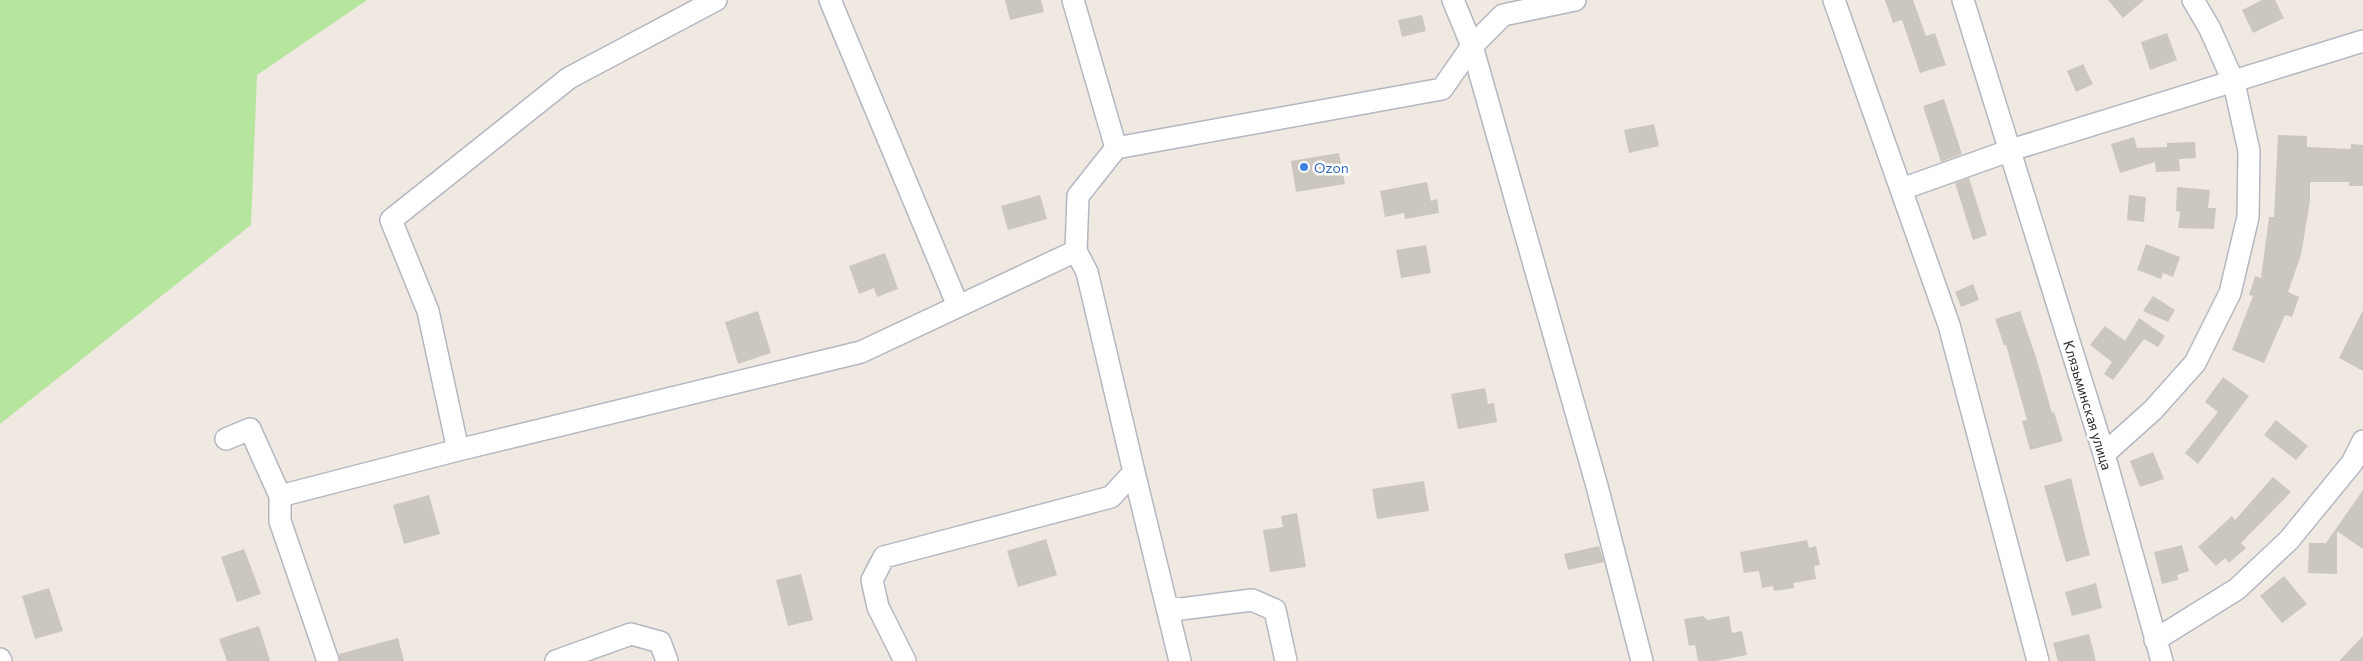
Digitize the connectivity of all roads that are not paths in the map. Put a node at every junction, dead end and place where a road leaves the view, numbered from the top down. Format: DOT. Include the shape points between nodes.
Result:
graph roads {
  1 [pos="716,0"];
  2 [pos="830,0"];
  3 [pos="1073,0"];
  4 [pos="1453,0"];
  5 [pos="1575,0"];
  6 [pos="1834,0"];
  7 [pos="1963,0"];
  8 [pos="2193,0"];
  9 [pos="2363,41"];
  10 [pos="1472,46"];
  11 [pos="2234,83"];
  12 [pos="1116,148"];
  13 [pos="2011,150"];
  14 [pos="1902,189"];
  15 [pos="1076,251"];
  16 [pos="958,306"];
  17 [pos="226,439"];
  18 [pos="2363,441"];
  19 [pos="458,450"];
  20 [pos="2104,454"];
  21 [pos="1134,472"];
  22 [pos="280,496"];
  23 [pos="1167,607"];
  24 [pos="2155,640"];
  25 [pos="328,661"];
  26 [pos="556,661"];
  27 [pos="667,661"];
  28 [pos="905,661"];
  29 [pos="1180,661"];
  30 [pos="1286,661"];
  31 [pos="1642,661"];
  32 [pos="2038,661"];
  33 [pos="2162,661"];
  1 -- 19 [label="street" via="570,78 391,220 428,311"];
  2 -- 16 [label="street"];
  3 -- 12 [label="street"];
  4 -- 10 [label="street"];
  5 -- 10 [label="street" via="1503,15"];
  6 -- 14 [label="street"];
  7 -- 13 [label="street, Клязьминская улица"];
  8 -- 11 [label="street"];
  9 -- 11 [label="street"];
  10 -- 12 [label="street" via="1442,89"];
  10 -- 31 [label="street" via="1597,486"];
  11 -- 13 [label="street"];
  11 -- 20 [label="street" via="2249,151 2248,217 2230,293 2195,363 2153,410"];
  12 -- 15 [label="street" via="1078,196"];
  13 -- 14 [label="street"];
  13 -- 20 [label="street, Клязьминская улица"];
  14 -- 32 [label="street" via="1949,325"];
  15 -- 16 [label="street"];
  15 -- 21 [label="street" via="1087,272"];
  16 -- 19 [label="street" via="861,352"];
  17 -- 22 [label="street" via="250,429"];
  18 -- 24 [label="street" via="2352,463 2289,540 2237,589"];
  19 -- 22 [label="street"];
  20 -- 24 [label="street, Клязьминская улица"];
  21 -- 23 [label="street"];
  21 -- 28 [label="street" via="1111,497 884,557 872,580 878,607"];
  22 -- 25 [label="street" via="280,521"];
  23 -- 29 [label="street"];
  23 -- 30 [label="street" via="1181,609 1252,600 1275,610"];
  24 -- 33 [label="street, Клязьминская улица"];
  26 -- 27 [label="street" via="631,634 660,642"];
}
